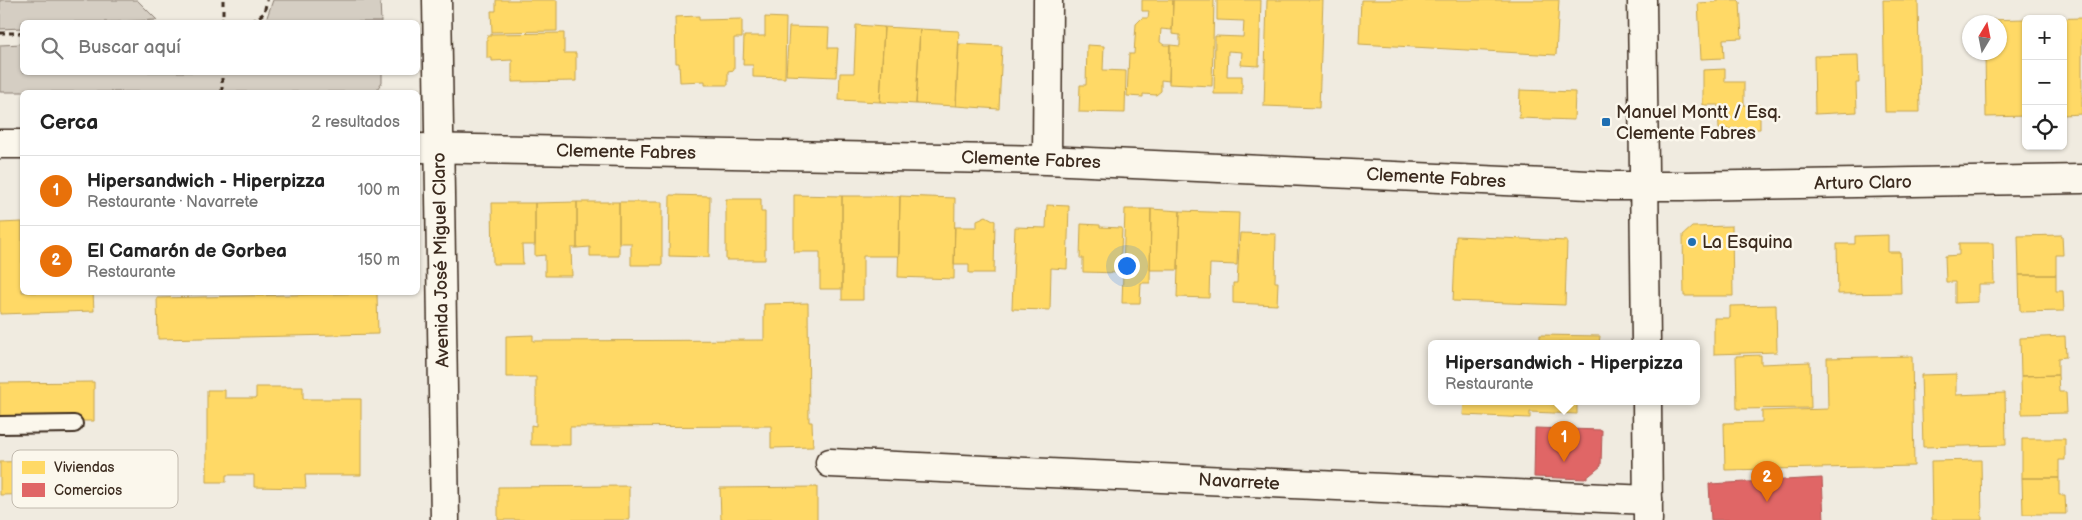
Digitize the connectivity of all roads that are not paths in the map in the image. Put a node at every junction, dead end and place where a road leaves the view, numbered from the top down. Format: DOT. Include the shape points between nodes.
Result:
graph roads {
  1 [pos="437,0"];
  2 [pos="1048,0"];
  3 [pos="1642,0"];
  4 [pos="0,144"];
  5 [pos="20,144"];
  6 [pos="428,148"];
  7 [pos="1047,160"];
  8 [pos="2082,179"];
  9 [pos="1644,186"];
  10 [pos="1646,340"];
  11 [pos="1647,405"];
  12 [pos="74,424"];
  13 [pos="0,425"];
  14 [pos="830,463"];
  15 [pos="1648,510"];
  16 [pos="445,520"];
  1 -- 6 [label="street, Avenida José Miguel Claro"];
  2 -- 7 [label="street"];
  3 -- 9 [label="street"];
  4 -- 5 [label="street"];
  6 -- 7 [label="street, Clemente Fabres"];
  6 -- 16 [label="street, Avenida José Miguel Claro"];
  7 -- 9 [label="street, Clemente Fabres"];
  8 -- 9 [label="street, Arturo Claro"];
  9 -- 10 [label="street"];
  11 -- 15 [label="street"];
  12 -- 13 [label="lane"];
  14 -- 15 [label="street, Navarrete"];
}
